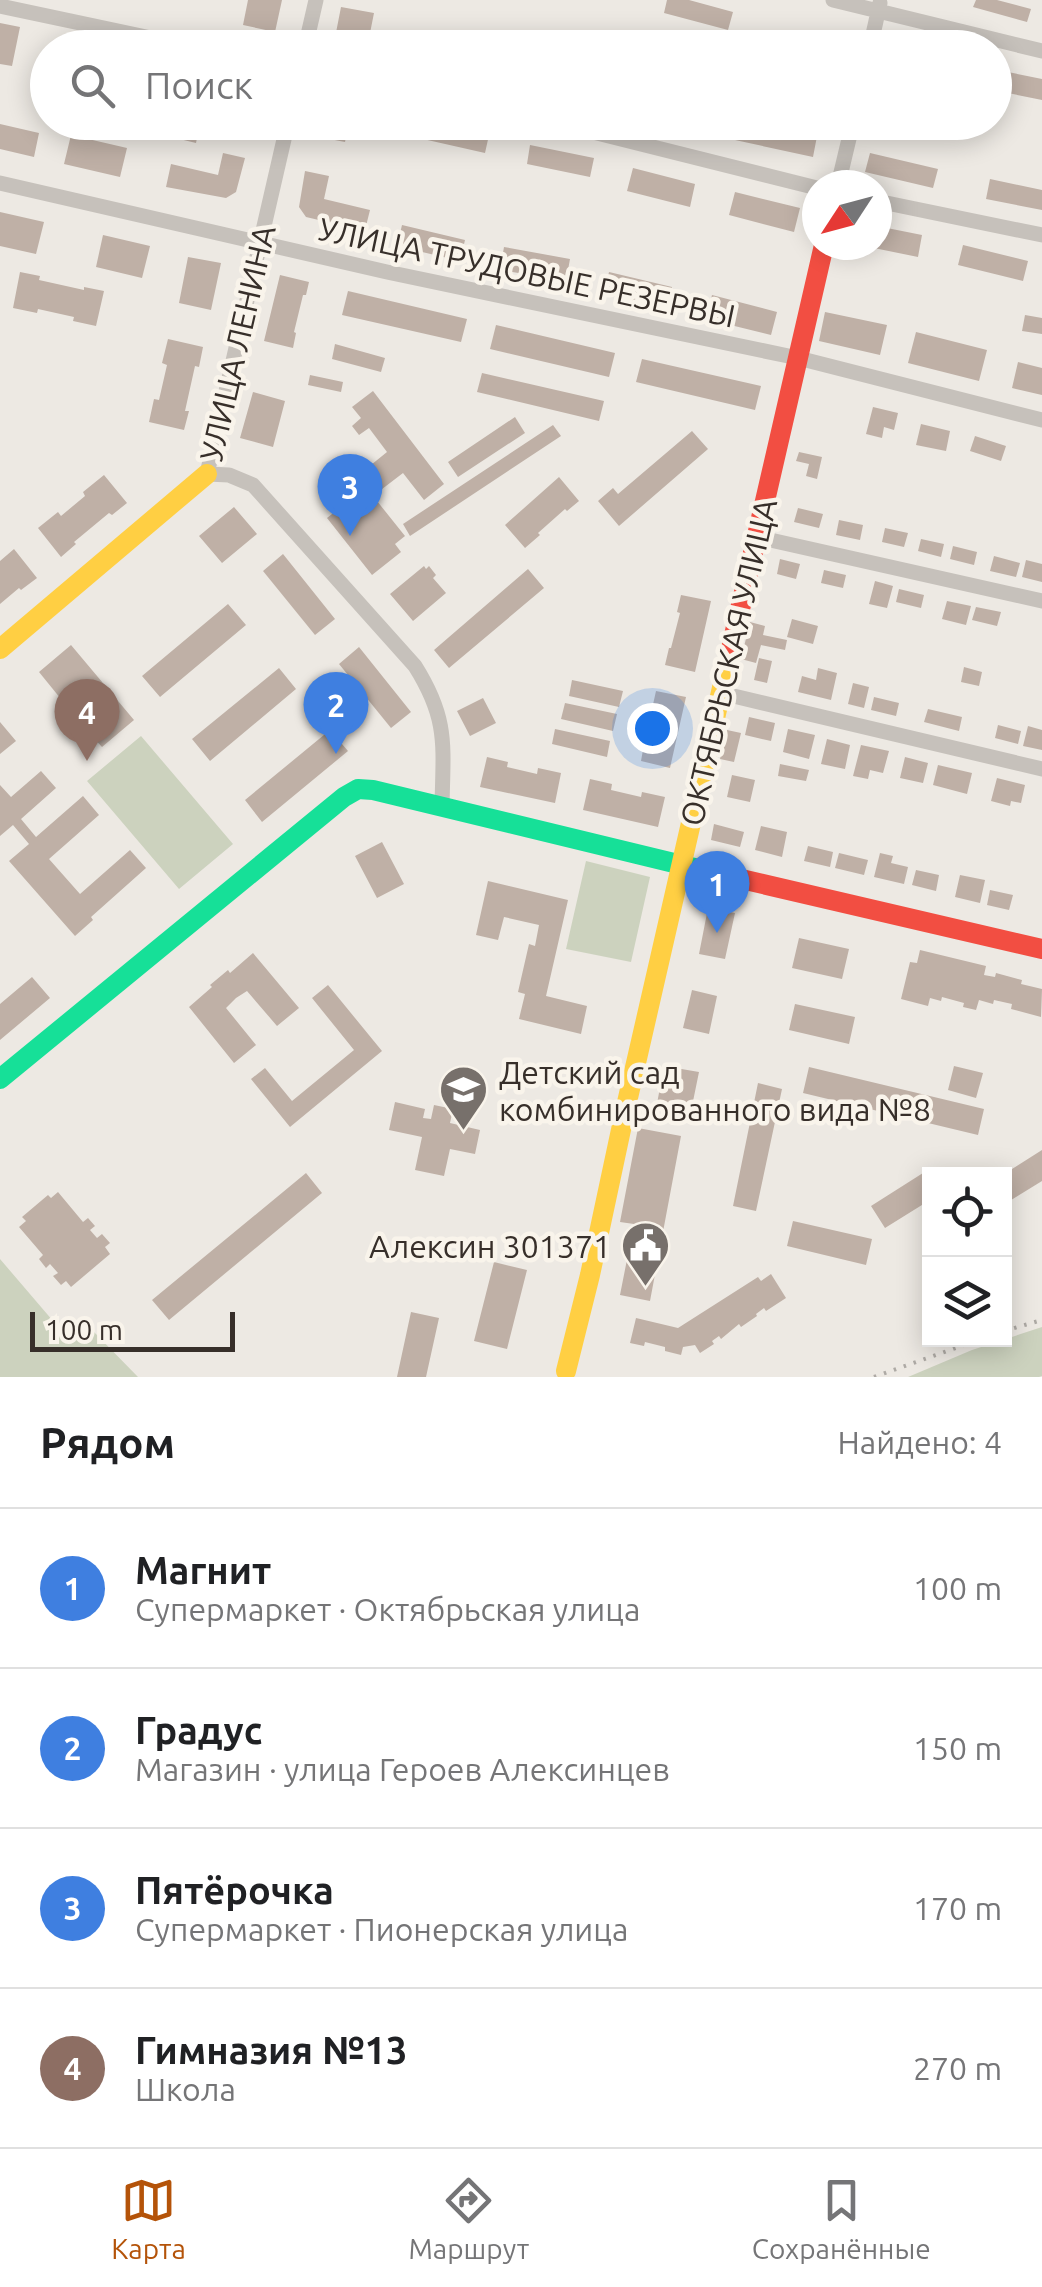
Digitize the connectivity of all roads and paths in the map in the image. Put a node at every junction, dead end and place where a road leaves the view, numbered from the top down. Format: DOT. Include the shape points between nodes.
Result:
graph roads {
  1 [pos="316,0"];
  2 [pos="833,0"];
  3 [pos="880,5"];
  4 [pos="0,6"];
  5 [pos="113,30"];
  6 [pos="309,30"];
  7 [pos="874,30"];
  8 [pos="968,30"];
  9 [pos="1012,42"];
  10 [pos="1042,51"];
  11 [pos="284,140"];
  12 [pos="625,140"];
  13 [pos="848,140"];
  14 [pos="841,170"];
  15 [pos="0,183"];
  16 [pos="802,184"];
  17 [pos="892,204"];
  18 [pos="1042,236"];
  19 [pos="262,242"];
  20 [pos="821,260"];
  21 [pos="798,358"];
  22 [pos="1042,420"];
  23 [pos="208,474"];
  24 [pos="757,537"];
  25 [pos="1042,601"];
  26 [pos="0,650"];
  27 [pos="721,693"];
  28 [pos="1042,769"];
  29 [pos="442,808"];
  30 [pos="682,865"];
  31 [pos="1042,949"];
  32 [pos="0,1079"];
  33 [pos="566,1371"];
  1 -- 6 [label="street"];
  2 -- 3 [label="street"];
  3 -- 7 [label="street"];
  3 -- 8 [label="street"];
  4 -- 5 [label="street"];
  9 -- 10 [label="street"];
  11 -- 19 [label="street, УЛИЦА ЛЕНИНА"];
  12 -- 16 [label="street"];
  13 -- 14 [label="street"];
  15 -- 19 [label="street, УЛИЦА ТРУДОВЫЕ РЕЗЕРВЫ"];
  17 -- 18 [label="street"];
  19 -- 21 [label="street, УЛИЦА ТРУДОВЫЕ РЕЗЕРВЫ"];
  19 -- 23 [label="street, УЛИЦА ЛЕНИНА"];
  20 -- 21 [label="street, ОКТЯБРЬСКАЯ УЛИЦА"];
  21 -- 22 [label="street, УЛИЦА ТРУДОВЫЕ РЕЗЕРВЫ"];
  21 -- 24 [label="street, ОКТЯБРЬСКАЯ УЛИЦА"];
  23 -- 26 [label="street, УЛИЦА ЛЕНИНА"];
  23 -- 29 [label="street" via="253,484 415,666 443,732"];
  24 -- 25 [label="street"];
  24 -- 27 [label="street, ОКТЯБРЬСКАЯ УЛИЦА"];
  27 -- 28 [label="street"];
  27 -- 30 [label="street, ОКТЯБРЬСКАЯ УЛИЦА"];
  29 -- 30 [label="street"];
  29 -- 32 [label="street" via="366,788 344,797"];
  30 -- 31 [label="street"];
  30 -- 33 [label="street, ОКТЯБРЬСКАЯ УЛИЦА"];
}
